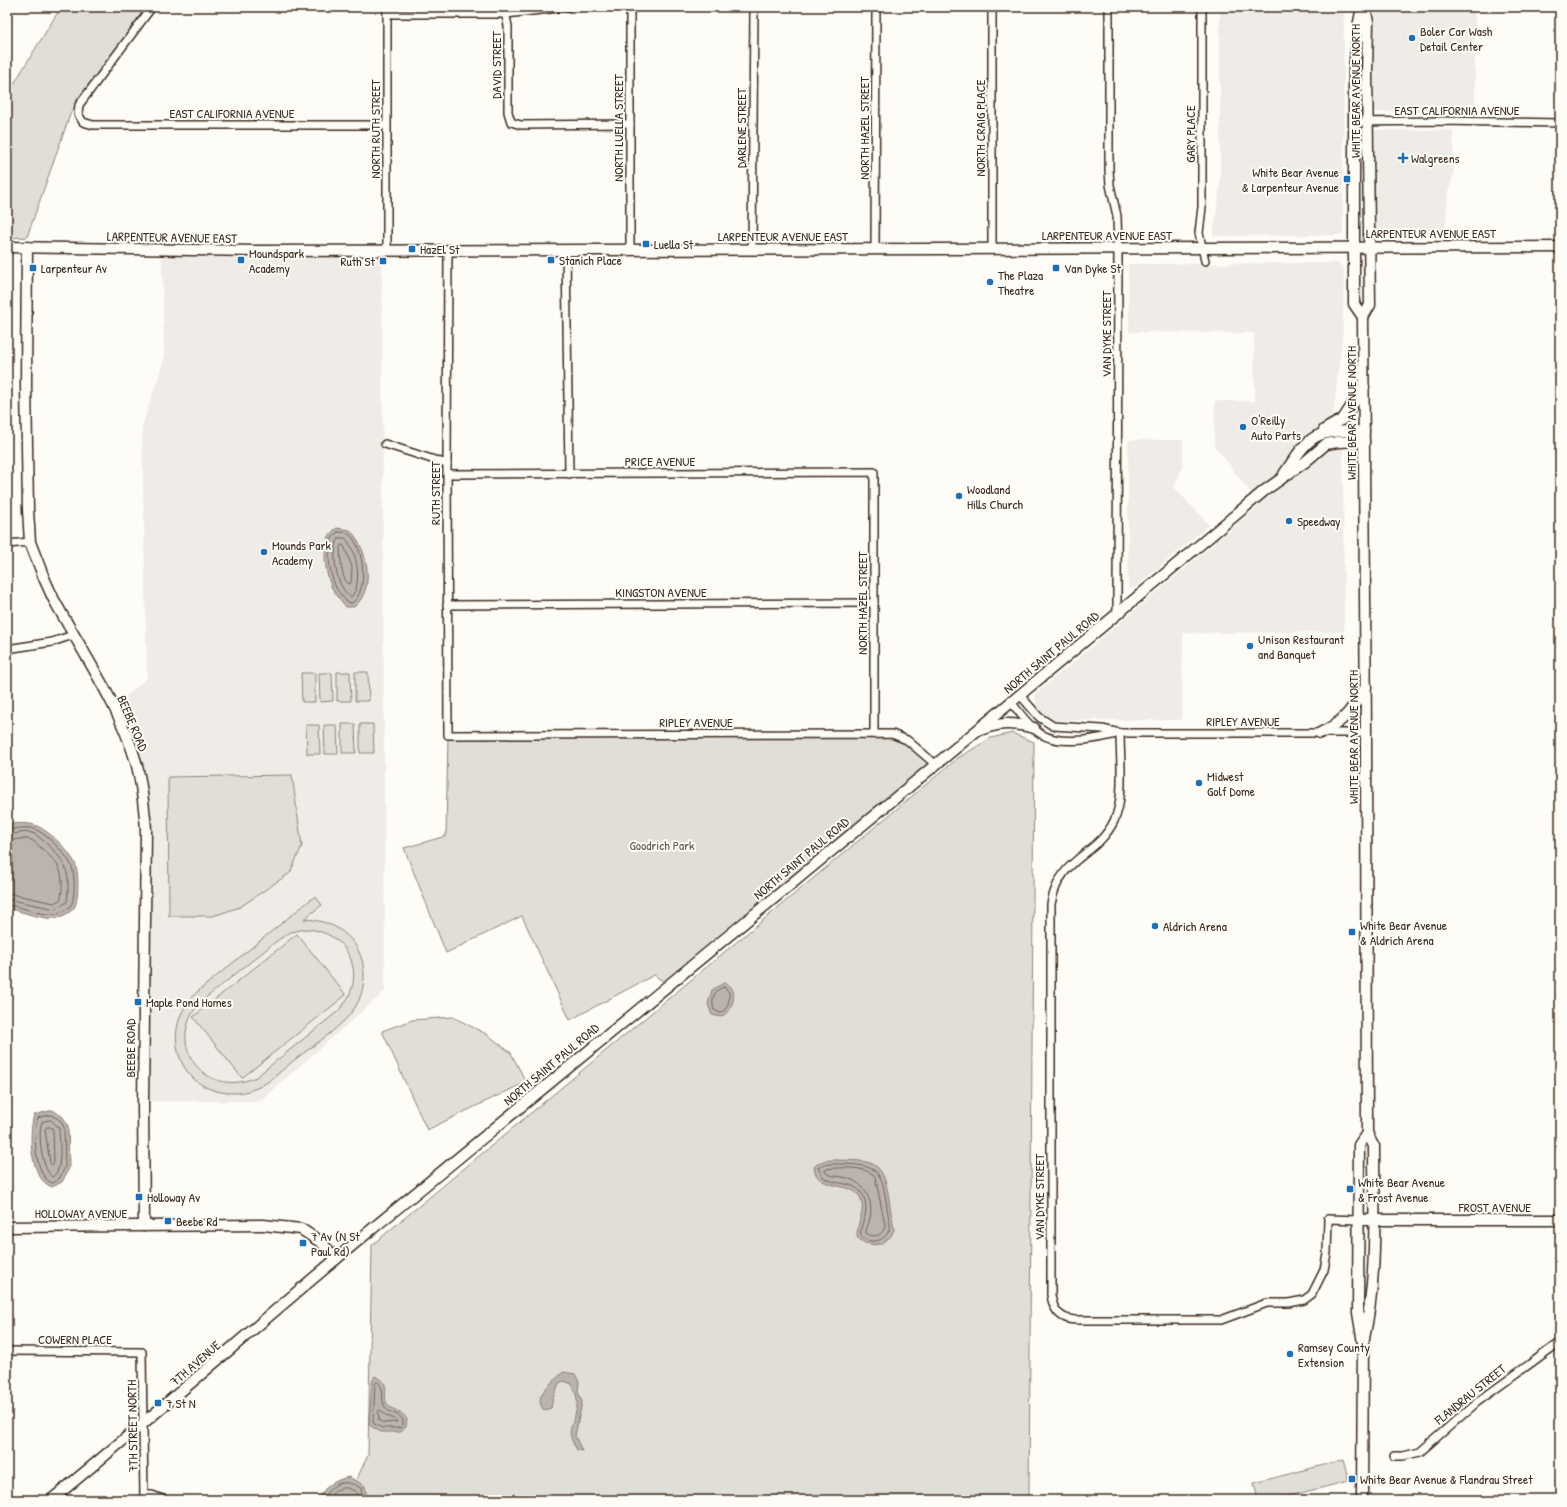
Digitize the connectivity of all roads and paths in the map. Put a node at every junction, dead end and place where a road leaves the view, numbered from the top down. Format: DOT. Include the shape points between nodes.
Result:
graph roads {
  1 [pos="152,7"];
  2 [pos="568,7"];
  3 [pos="630,7"];
  4 [pos="754,7"];
  5 [pos="876,7"];
  6 [pos="992,7"];
  7 [pos="1109,7"];
  8 [pos="1202,7"];
  9 [pos="1364,7"];
  10 [pos="387,11"];
  11 [pos="505,11"];
  12 [pos="1354,122"];
  13 [pos="1368,122"];
  14 [pos="1560,123"];
  15 [pos="630,124"];
  16 [pos="386,125"];
  17 [pos="1354,246"];
  18 [pos="1368,246"];
  19 [pos="7,247"];
  20 [pos="27,247"];
  21 [pos="1202,247"];
  22 [pos="1560,247"];
  23 [pos="875,249"];
  24 [pos="992,249"];
  25 [pos="1118,249"];
  26 [pos="387,250"];
  27 [pos="448,250"];
  28 [pos="566,250"];
  29 [pos="630,250"];
  30 [pos="752,250"];
  31 [pos="1205,261"];
  32 [pos="1363,317"];
  33 [pos="1364,387"];
  34 [pos="1364,436"];
  35 [pos="1312,439"];
  36 [pos="385,444"];
  37 [pos="446,464"];
  38 [pos="874,472"];
  39 [pos="447,474"];
  40 [pos="569,474"];
  41 [pos="1282,477"];
  42 [pos="30,542"];
  43 [pos="7,544"];
  44 [pos="874,602"];
  45 [pos="447,605"];
  46 [pos="1118,614"];
  47 [pos="73,635"];
  48 [pos="7,649"];
  49 [pos="1366,687"];
  50 [pos="1020,695"];
  51 [pos="1011,702"];
  52 [pos="1034,728"];
  53 [pos="974,733"];
  54 [pos="1120,733"];
  55 [pos="1320,733"];
  56 [pos="1366,733"];
  57 [pos="874,734"];
  58 [pos="448,735"];
  59 [pos="935,764"];
  60 [pos="1367,1133"];
  61 [pos="1359,1220"];
  62 [pos="1374,1220"];
  63 [pos="1560,1220"];
  64 [pos="144,1226"];
  65 [pos="7,1227"];
  66 [pos="336,1259"];
  67 [pos="1560,1342"];
  68 [pos="1363,1343"];
  69 [pos="7,1351"];
  70 [pos="142,1352"];
  71 [pos="144,1424"];
  72 [pos="1394,1456"];
  73 [pos="144,1498"];
  74 [pos="51,1500"];
  75 [pos="165,1500"];
  76 [pos="1362,1500"];
  1 -- 16 [label="street, EAST CALIFORNIA AVENUE" via="79,105 80,119 87,124"];
  2 -- 11 [label="street"];
  3 -- 15 [label="street, NORTH LUELLA STREET"];
  4 -- 30 [label="street, DARLENE STREET"];
  5 -- 23 [label="street, NORTH HAZEL STREET"];
  6 -- 24 [label="street, NORTH CRAIG PLACE"];
  7 -- 25 [label="street, VAN DYKE STREET" via="1109,170 1117,216"];
  8 -- 21 [label="street, GARY PLACE"];
  9 -- 12 [label="street, WHITE BEAR AVENUE NORTH" via="1359,22 1355,62"];
  9 -- 13 [label="street, WHITE BEAR AVENUE NORTH" via="1368,22"];
  10 -- 11 [label="street"];
  10 -- 16 [label="street, NORTH RUTH STREET"];
  11 -- 15 [label="street, DAVID STREET" via="508,26 508,112 511,122 522,125"];
  12 -- 13 [label="street, EAST CALIFORNIA AVENUE"];
  12 -- 17 [label="street, WHITE BEAR AVENUE NORTH"];
  13 -- 14 [label="street, EAST CALIFORNIA AVENUE"];
  13 -- 18 [label="street, WHITE BEAR AVENUE NORTH"];
  15 -- 29 [label="street, NORTH LUELLA STREET"];
  16 -- 26 [label="street, NORTH RUTH STREET"];
  17 -- 18 [label="street, LARPENTEUR AVENUE EAST"];
  17 -- 21 [label="street, LARPENTEUR AVENUE EAST"];
  17 -- 32 [label="street, WHITE BEAR AVENUE NORTH" via="1354,304"];
  18 -- 22 [label="street, LARPENTEUR AVENUE EAST"];
  18 -- 32 [label="street, WHITE BEAR AVENUE NORTH" via="1370,305"];
  19 -- 20 [label="street, LARPENTEUR AVENUE EAST"];
  20 -- 26 [label="street, LARPENTEUR AVENUE EAST" via="176,251"];
  20 -- 42 [label="street, BEEBE ROAD" via="26,384"];
  21 -- 25 [label="street, LARPENTEUR AVENUE EAST"];
  21 -- 31 [label="street, GARY PLACE"];
  23 -- 24 [label="street, LARPENTEUR AVENUE EAST"];
  23 -- 30 [label="street, LARPENTEUR AVENUE EAST"];
  24 -- 25 [label="street, LARPENTEUR AVENUE EAST"];
  25 -- 46 [label="street, VAN DYKE STREET"];
  26 -- 27 [label="street, LARPENTEUR AVENUE EAST"];
  27 -- 28 [label="street, LARPENTEUR AVENUE EAST"];
  27 -- 37 [label="street, RUTH STREET"];
  28 -- 29 [label="street, LARPENTEUR AVENUE EAST"];
  28 -- 40 [label="street"];
  29 -- 30 [label="street, LARPENTEUR AVENUE EAST"];
  32 -- 33 [label="street, WHITE BEAR AVENUE NORTH"];
  33 -- 34 [label="street, WHITE BEAR AVENUE NORTH"];
  33 -- 35 [label="street" via="1342,420 1319,432"];
  34 -- 35 [label="street, NORTH SAINT PAUL ROAD" via="1327,432"];
  34 -- 41 [label="street, NORTH SAINT PAUL ROAD" via="1321,447 1305,462"];
  34 -- 49 [label="street, WHITE BEAR AVENUE NORTH"];
  35 -- 41 [label="street, NORTH SAINT PAUL ROAD" via="1296,456"];
  36 -- 37 [label="street"];
  37 -- 39 [label="street, RUTH STREET"];
  38 -- 40 [label="street, PRICE AVENUE"];
  38 -- 44 [label="street, NORTH HAZEL STREET"];
  39 -- 40 [label="street, PRICE AVENUE"];
  39 -- 45 [label="street, RUTH STREET"];
  41 -- 46 [label="street, NORTH SAINT PAUL ROAD"];
  42 -- 43 [label="street"];
  42 -- 47 [label="street, BEEBE ROAD" via="44,578"];
  44 -- 45 [label="street, KINGSTON AVENUE"];
  44 -- 57 [label="street, NORTH HAZEL STREET"];
  45 -- 58 [label="street, RUTH STREET"];
  46 -- 50 [label="street, NORTH SAINT PAUL ROAD"];
  47 -- 48 [label="street" via="52,642"];
  47 -- 64 [label="street, BEEBE ROAD" via="121,724 136,762 144,805"];
  49 -- 55 [label="street" via="1346,717"];
  49 -- 56 [label="street, WHITE BEAR AVENUE NORTH"];
  50 -- 51 [label="street, NORTH SAINT PAUL ROAD"];
  50 -- 54 [label="street, RIPLEY AVENUE" via="1039,717 1053,726 1102,729"];
  51 -- 52 [label="street, RIPLEY AVENUE"];
  51 -- 53 [label="street, NORTH SAINT PAUL ROAD"];
  52 -- 53 [label="street" via="1014,723 996,724"];
  52 -- 54 [label="street, RIPLEY AVENUE" via="1044,736 1062,739 1102,738"];
  53 -- 59 [label="street, NORTH SAINT PAUL ROAD"];
  54 -- 55 [label="street, RIPLEY AVENUE"];
  54 -- 61 [label="street, VAN DYKE STREET" via="1120,794 1116,815 1104,838 1076,859 1063,873 1054,892 1052,904 1050,1295 1053,1307 1063,1317 1074,1320 1221,1320 1267,1303 1304,1300 1312,1294 1324,1270 1328,1219"];
  55 -- 56 [label="street, RIPLEY AVENUE"];
  56 -- 60 [label="street, WHITE BEAR AVENUE NORTH"];
  57 -- 58 [label="street, RIPLEY AVENUE"];
  57 -- 59 [label="street, RIPLEY AVENUE" via="892,734 907,740"];
  59 -- 66 [label="street, NORTH SAINT PAUL ROAD"];
  60 -- 61 [label="street, WHITE BEAR AVENUE NORTH" via="1359,1146"];
  60 -- 62 [label="street, WHITE BEAR AVENUE NORTH" via="1374,1146"];
  61 -- 62 [label="street, FROST AVENUE"];
  61 -- 68 [label="street, WHITE BEAR AVENUE NORTH" via="1358,1313"];
  62 -- 63 [label="street, FROST AVENUE"];
  62 -- 68 [label="street, WHITE BEAR AVENUE NORTH" via="1370,1313"];
  64 -- 65 [label="street, HOLLOWAY AVENUE"];
  64 -- 66 [label="street, HOLLOWAY AVENUE" via="263,1225 301,1229 322,1243"];
  66 -- 71 [label="street, 7TH AVENUE"];
  67 -- 72 [label="street, FLANDRAU STREET" via="1476,1403 1420,1452"];
  68 -- 76 [label="street, WHITE BEAR AVENUE NORTH"];
  69 -- 70 [label="street, COWERN PLACE"];
  70 -- 71 [label="street, 7TH STREET NORTH"];
  71 -- 73 [label="street, 7TH STREET NORTH"];
  71 -- 74 [label="street, 7TH AVENUE"];
  73 -- 75 [label="street" via="152,1495"];
}
